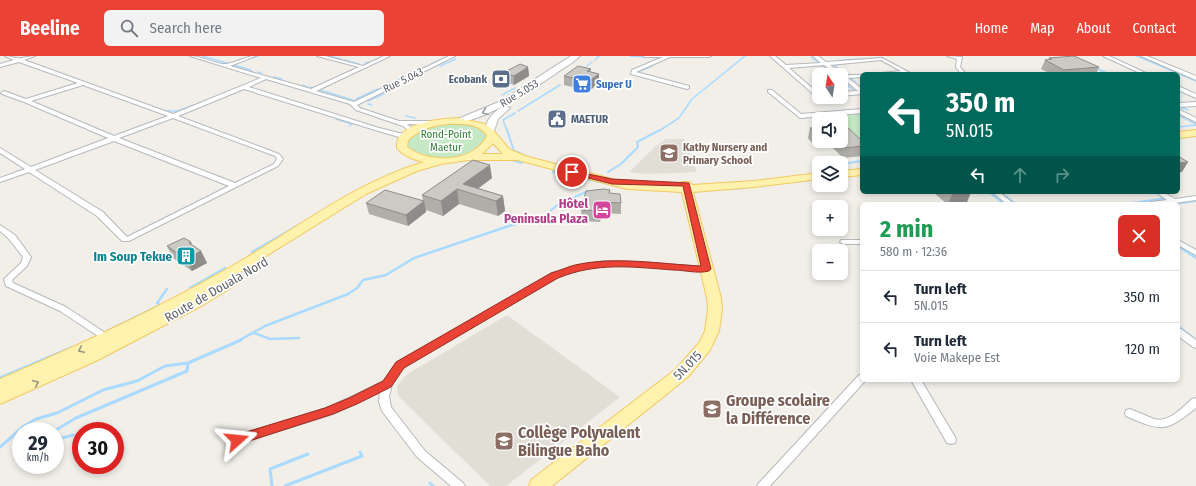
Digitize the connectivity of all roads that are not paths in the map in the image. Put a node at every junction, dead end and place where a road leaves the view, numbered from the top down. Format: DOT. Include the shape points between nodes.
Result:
graph roads {
  1 [pos="7,56"];
  2 [pos="33,56"];
  3 [pos="192,56"];
  4 [pos="254,56"];
  5 [pos="321,56"];
  6 [pos="388,56"];
  7 [pos="453,56"];
  8 [pos="576,56"];
  9 [pos="583,56"];
  10 [pos="645,56"];
  11 [pos="709,56"];
  12 [pos="772,56"];
  13 [pos="815,56"];
  14 [pos="949,56"];
  15 [pos="1061,56"];
  16 [pos="1105,56"];
  17 [pos="1143,56"];
  18 [pos="668,57"];
  19 [pos="1068,58"];
  20 [pos="18,60"];
  21 [pos="826,64"];
  22 [pos="0,66"];
  23 [pos="225,66"];
  24 [pos="363,67"];
  25 [pos="785,68"];
  26 [pos="831,68"];
  27 [pos="906,72"];
  28 [pos="962,72"];
  29 [pos="1141,72"];
  30 [pos="848,76"];
  31 [pos="860,76"];
  32 [pos="267,77"];
  33 [pos="1196,78"];
  34 [pos="848,80"];
  35 [pos="81,84"];
  36 [pos="244,87"];
  37 [pos="687,88"];
  38 [pos="1180,89"];
  39 [pos="313,90"];
  40 [pos="860,90"];
  41 [pos="770,91"];
  42 [pos="812,91"];
  43 [pos="860,91"];
  44 [pos="4,93"];
  45 [pos="848,93"];
  46 [pos="1196,96"];
  47 [pos="26,101"];
  48 [pos="354,104"];
  49 [pos="1196,104"];
  50 [pos="1180,105"];
  51 [pos="860,111"];
  52 [pos="1180,112"];
  53 [pos="173,116"];
  54 [pos="1196,120"];
  55 [pos="457,121"];
  56 [pos="399,122"];
  57 [pos="435,123"];
  58 [pos="410,133"];
  59 [pos="1196,133"];
  60 [pos="491,134"];
  61 [pos="1180,135"];
  62 [pos="115,139"];
  63 [pos="402,148"];
  64 [pos="0,150"];
  65 [pos="521,158"];
  66 [pos="458,160"];
  67 [pos="440,161"];
  68 [pos="424,165"];
  69 [pos="30,169"];
  70 [pos="860,172"];
  71 [pos="848,173"];
  72 [pos="812,177"];
  73 [pos="0,180"];
  74 [pos="236,186"];
  75 [pos="371,186"];
  76 [pos="686,186"];
  77 [pos="998,194"];
  78 [pos="1162,194"];
  79 [pos="1196,198"];
  80 [pos="1174,201"];
  81 [pos="1008,202"];
  82 [pos="1166,202"];
  83 [pos="0,228"];
  84 [pos="844,242"];
  85 [pos="860,242"];
  86 [pos="1180,243"];
  87 [pos="1195,252"];
  88 [pos="706,269"];
  89 [pos="1180,333"];
  90 [pos="106,338"];
  91 [pos="1196,345"];
  92 [pos="860,380"];
  93 [pos="917,382"];
  94 [pos="387,384"];
  95 [pos="0,386"];
  96 [pos="0,398"];
  97 [pos="1196,402"];
  98 [pos="1130,413"];
  99 [pos="237,440"];
  100 [pos="952,440"];
  101 [pos="459,486"];
  102 [pos="538,486"];
  103 [pos="763,486"];
  1 -- 20 [label="street"];
  2 -- 20 [label="street"];
  3 -- 23 [label="street"];
  4 -- 23 [label="street"];
  5 -- 24 [label="street"];
  6 -- 24 [label="street"];
  7 -- 48 [label="street, Rue 5.043"];
  8 -- 55 [label="main road, Rue 5.053, one-way" via="492,110"];
  9 -- 60 [label="main road, Rue 5.053" via="494,117"];
  10 -- 18 [label="street"];
  11 -- 18 [label="street"];
  12 -- 25 [label="street"];
  13 -- 21 [label="street"];
  14 -- 28 [label="street" via="960,58 958,67"];
  15 -- 19 [label="street"];
  16 -- 29 [label="street"];
  17 -- 33 [label="street"];
  18 -- 37 [label="street" via="632,73"];
  20 -- 22 [label="street"];
  20 -- 35 [label="street"];
  21 -- 25 [label="street"];
  21 -- 26 [label="street"];
  21 -- 27 [label="street" via="882,59"];
  23 -- 32 [label="street"];
  24 -- 39 [label="street"];
  25 -- 42 [label="street"];
  30 -- 31 [label="street"];
  32 -- 36 [label="street"];
  32 -- 39 [label="street"];
  34 -- 40 [label="street"];
  35 -- 47 [label="street"];
  35 -- 53 [label="street"];
  36 -- 53 [label="street"];
  36 -- 58 [label="street" via="377,129 399,135"];
  38 -- 46 [label="street"];
  39 -- 48 [label="street"];
  41 -- 51 [label="street" via="800,116"];
  43 -- 45 [label="street"];
  44 -- 47 [label="street"];
  47 -- 62 [label="street"];
  48 -- 56 [label="street" via="358,109"];
  49 -- 50 [label="street"];
  52 -- 54 [label="street"];
  53 -- 62 [label="street"];
  53 -- 74 [label="street" via="279,157 276,165"];
  55 -- 57 [label="main road"];
  55 -- 60 [label="main road" via="478,124"];
  56 -- 57 [label="street"];
  56 -- 58 [label="street"];
  57 -- 58 [label="main road"];
  58 -- 63 [label="main road" via="403,139"];
  59 -- 61 [label="main road"];
  60 -- 65 [label="main road" via="505,151"];
  60 -- 66 [label="main road" via="490,143 484,150"];
  62 -- 69 [label="street"];
  62 -- 74 [label="street"];
  63 -- 67 [label="main road" via="415,158"];
  63 -- 75 [label="main road" via="399,162 394,169"];
  64 -- 69 [label="street"];
  65 -- 66 [label="main road" via="494,156"];
  65 -- 76 [label="main road" via="627,186"];
  66 -- 67 [label="main road"];
  67 -- 68 [label="main road"];
  68 -- 75 [label="main road"];
  96 -- 68 [label="main road, Route de Douala Nord, one-way" via="91,357 198,302"];
  69 -- 73 [label="street"];
  69 -- 74 [label="street" via="100,214 125,239"];
  70 -- 71 [label="main road"];
  72 -- 76 [label="main road"];
  75 -- 90 [label="main road, Route de Douala Nord" via="204,288"];
  76 -- 88 [label="main road, 5N.015"];
  77 -- 81 [label="street"];
  78 -- 80 [label="street"];
  79 -- 80 [label="street"];
  80 -- 82 [label="street"];
  83 -- 90 [label="street" via="12,237 27,257 24,264 8,279 9,284 63,309"];
  84 -- 85 [label="street"];
  86 -- 87 [label="street"];
  88 -- 94 [label="street" via="618,264 575,268 555,276 400,365"];
  88 -- 102 [label="main road, 5N.015" via="714,298 715,320 699,354 682,373"];
  89 -- 91 [label="street"];
  90 -- 95 [label="main road, Route de Douala Nord, one-way"];
  92 -- 103 [label="street"];
  93 -- 100 [label="street"];
  94 -- 99 [label="street" via="329,411"];
  94 -- 101 [label="street" via="384,402 386,408 421,454"];
  97 -- 98 [label="street" via="1170,423 1163,425"];
}
